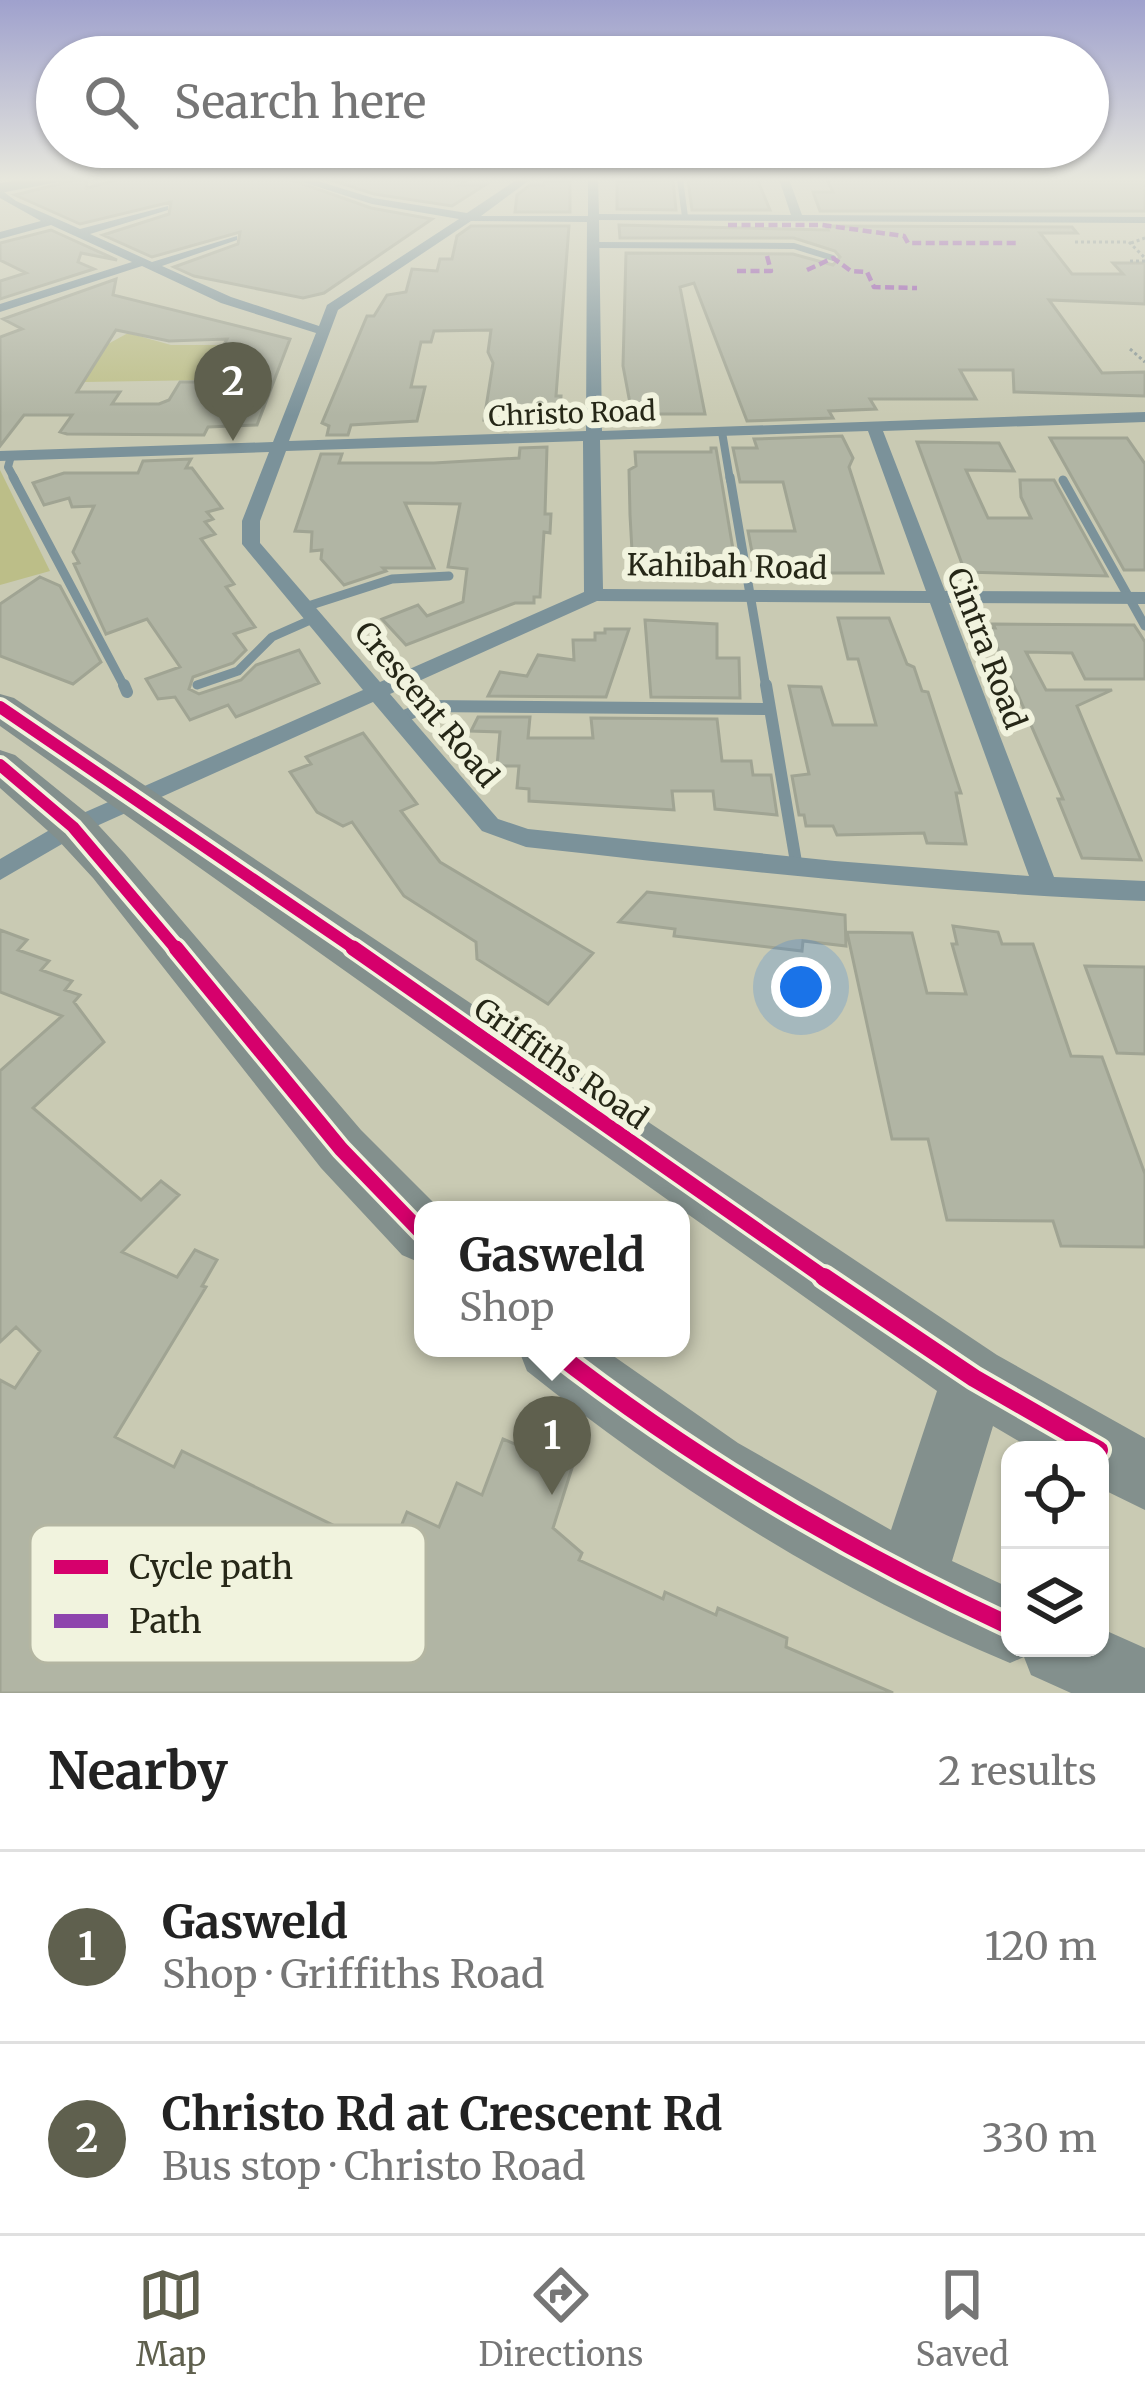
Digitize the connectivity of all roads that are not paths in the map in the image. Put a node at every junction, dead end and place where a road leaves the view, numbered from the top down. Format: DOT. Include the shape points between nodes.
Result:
graph roads {
  1 [pos="134,258"];
  2 [pos="167,258"];
  3 [pos="408,258"];
  4 [pos="592,258"];
  5 [pos="147,264"];
  6 [pos="0,308"];
  7 [pos="322,332"];
  8 [pos="1145,417"];
  9 [pos="874,427"];
  10 [pos="722,432"];
  11 [pos="593,436"];
  12 [pos="275,448"];
  13 [pos="5,456"];
  14 [pos="1063,479"];
  15 [pos="449,576"];
  16 [pos="595,595"];
  17 [pos="750,596"];
  18 [pos="935,598"];
  19 [pos="1137,598"];
  20 [pos="310,612"];
  21 [pos="1145,626"];
  22 [pos="197,685"];
  23 [pos="127,692"];
  24 [pos="380,694"];
  25 [pos="0,707"];
  26 [pos="770,709"];
  27 [pos="400,718"];
  28 [pos="0,765"];
  29 [pos="136,799"];
  30 [pos="73,827"];
  31 [pos="798,869"];
  32 [pos="0,871"];
  33 [pos="1046,889"];
  34 [pos="1145,891"];
  35 [pos="414,1225"];
  36 [pos="562,1357"];
  37 [pos="974,1378"];
  38 [pos="1084,1441"];
  39 [pos="1109,1455"];
  40 [pos="1145,1476"];
  41 [pos="910,1581"];
  42 [pos="1001,1622"];
  43 [pos="1078,1657"];
  44 [pos="1145,1687"];
  1 -- 5 [label="street"];
  2 -- 5 [label="street"];
  3 -- 7 [label="street, Crescent Road" via="332,308"];
  4 -- 11 [label="street"];
  5 -- 6 [label="street"];
  5 -- 7 [label="street"];
  7 -- 12 [label="street, Crescent Road"];
  8 -- 9 [label="street, Christo Road"];
  9 -- 10 [label="street, Christo Road"];
  9 -- 18 [label="street, Cintra Road"];
  10 -- 11 [label="street, Christo Road"];
  10 -- 17 [label="lane"];
  11 -- 12 [label="street, Christo Road"];
  11 -- 16 [label="street"];
  12 -- 13 [label="street, Christo Road"];
  12 -- 20 [label="street, Crescent Road" via="251,544"];
  13 -- 23 [label="lane"];
  14 -- 19 [label="lane"];
  15 -- 20 [label="lane" via="392,578"];
  16 -- 17 [label="street, Kahibah Road"];
  16 -- 24 [label="street, Kahibah Road"];
  17 -- 18 [label="street, Kahibah Road"];
  17 -- 26 [label="lane"];
  18 -- 19 [label="street, Kahibah Road"];
  18 -- 33 [label="street, Cintra Road"];
  19 -- 21 [label="lane"];
  20 -- 22 [label="lane" via="238,670"];
  20 -- 24 [label="street, Crescent Road"];
  24 -- 27 [label="street, Crescent Road"];
  24 -- 29 [label="street, Kahibah Road"];
  25 -- 29 [label="highway, Griffiths Road"];
  26 -- 27 [label="lane" via="428,706"];
  26 -- 31 [label="lane"];
  27 -- 31 [label="street, Crescent Road" via="490,825 526,838"];
  28 -- 30 [label="highway"];
  29 -- 30 [label="street, Kahibah Road"];
  29 -- 37 [label="highway, Griffiths Road"];
  30 -- 32 [label="street, Kahibah Road"];
  30 -- 35 [label="highway" via="341,1149"];
  31 -- 33 [label="street, Crescent Road"];
  33 -- 34 [label="street, Crescent Road"];
  36 -- 41 [label="highway" via="682,1447"];
  37 -- 38 [label="highway, Griffiths Road"];
  37 -- 41 [label="highway"];
  39 -- 40 [label="highway, Griffiths Road"];
  41 -- 42 [label="highway"];
  43 -- 44 [label="highway"];
}
